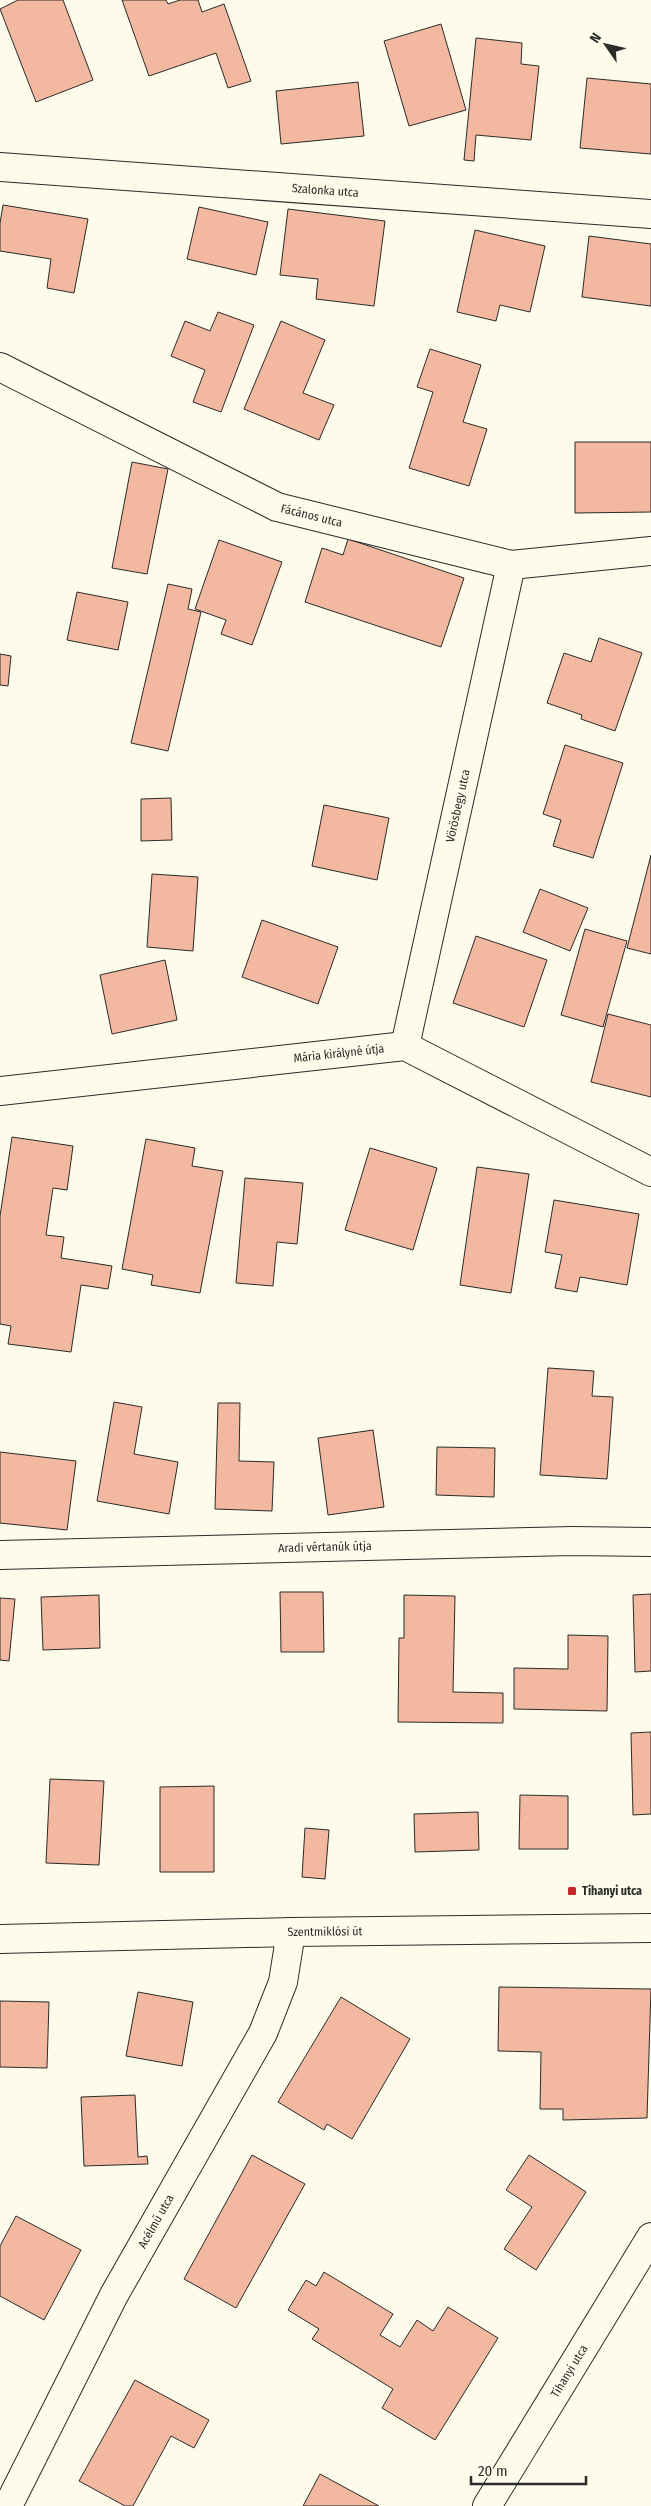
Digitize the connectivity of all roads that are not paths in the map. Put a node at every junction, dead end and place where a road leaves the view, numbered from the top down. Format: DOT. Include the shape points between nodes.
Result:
graph roads {
  1 [pos="0,166"];
  2 [pos="651,214"];
  3 [pos="0,367"];
  4 [pos="651,551"];
  5 [pos="511,564"];
  6 [pos="405,1046"];
  7 [pos="0,1091"];
  8 [pos="651,1172"];
  9 [pos="651,1542"];
  10 [pos="0,1555"];
  11 [pos="651,1928"];
  12 [pos="291,1932"];
  13 [pos="0,1939"];
  14 [pos="651,2237"];
  15 [pos="643,2263"];
  16 [pos="8,2506"];
  17 [pos="487,2506"];
  1 -- 2 [label="street, Szalonka utca"];
  3 -- 5 [label="street, Fácános utca" via="277,506"];
  4 -- 5 [label="street, Fácános utca"];
  5 -- 6 [label="street, Vörösbegy utca"];
  6 -- 7 [label="street, Mária királyné útja"];
  6 -- 8 [label="street"];
  9 -- 10 [label="street, Aradi vértanúk útja" via="572,1541"];
  11 -- 12 [label="street, Szentmiklósi út"];
  12 -- 13 [label="street, Szentmiklósi út"];
  12 -- 16 [label="street, Acélmű utca" via="284,1982 263,2033 114,2295"];
  14 -- 15 [label="street, Tihanyi utca"];
  15 -- 17 [label="street, Tihanyi utca"];
}
